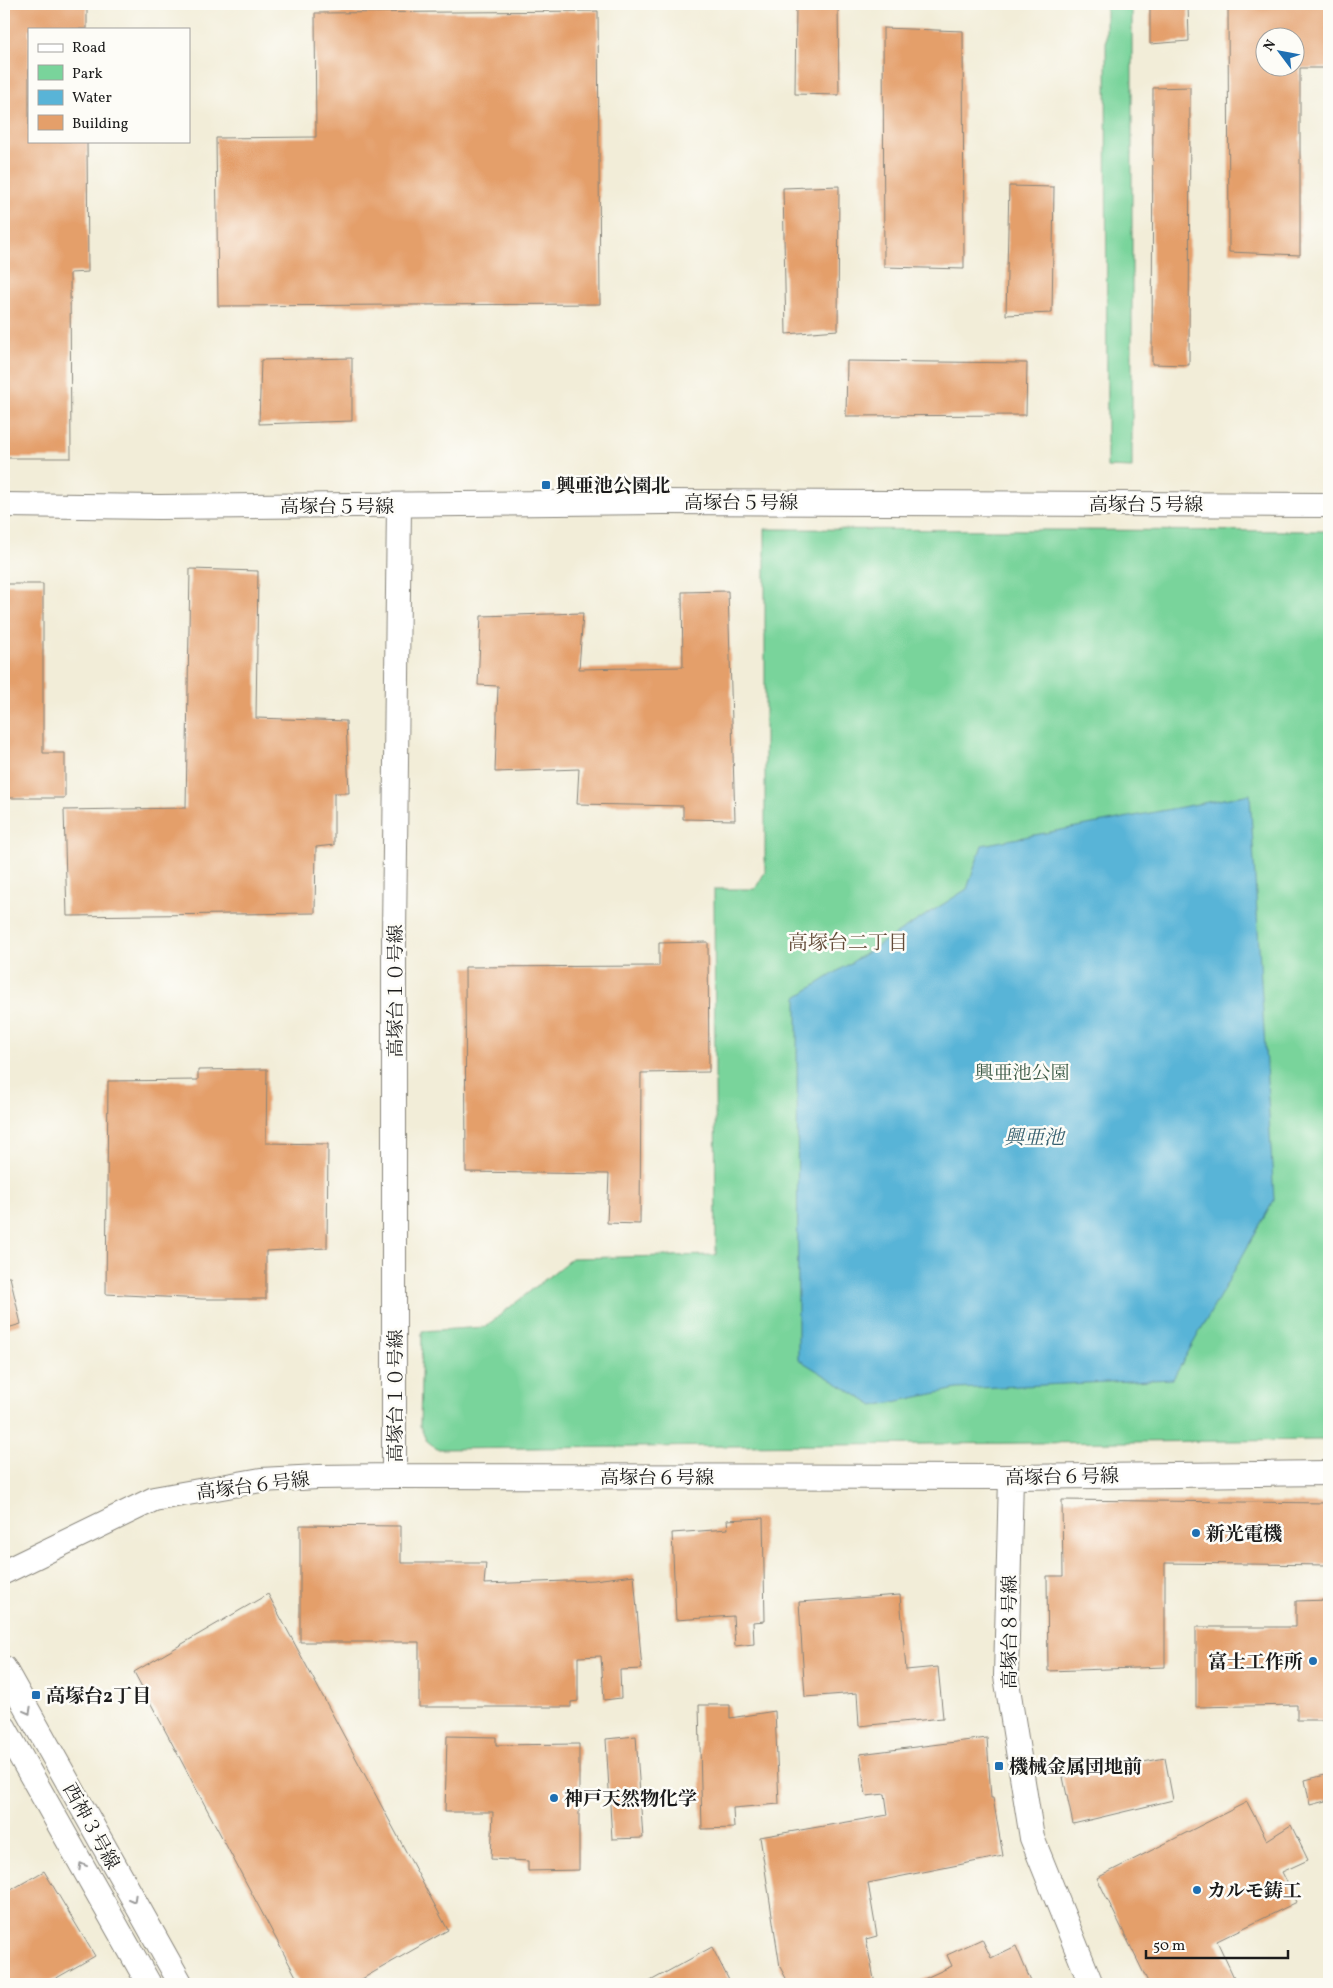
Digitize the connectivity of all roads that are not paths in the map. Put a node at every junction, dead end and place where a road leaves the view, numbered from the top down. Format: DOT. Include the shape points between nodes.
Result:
graph roads {
  1 [pos="4,505"];
  2 [pos="399,505"];
  3 [pos="1329,505"];
  4 [pos="1329,1473"];
  5 [pos="394,1476"];
  6 [pos="1011,1477"];
  7 [pos="4,1572"];
  8 [pos="4,1668"];
  9 [pos="4,1727"];
  10 [pos="148,1984"];
  11 [pos="181,1984"];
  12 [pos="1091,1984"];
  1 -- 2 [label="street, 高塚台５号線"];
  2 -- 3 [label="street, 高塚台５号線" via="664,502"];
  2 -- 5 [label="street, 高塚台１０号線" via="394,934"];
  4 -- 6 [label="street, 高塚台６号線"];
  5 -- 6 [label="street, 高塚台６号線"];
  5 -- 7 [label="street, 高塚台６号線" via="261,1480 154,1499"];
  6 -- 12 [label="street, 高塚台８号線" via="1006,1676 1030,1829"];
  8 -- 11 [label="street, 西神３号線, one-way"];
  10 -- 9 [label="street, 西神３号線, one-way"];
}
